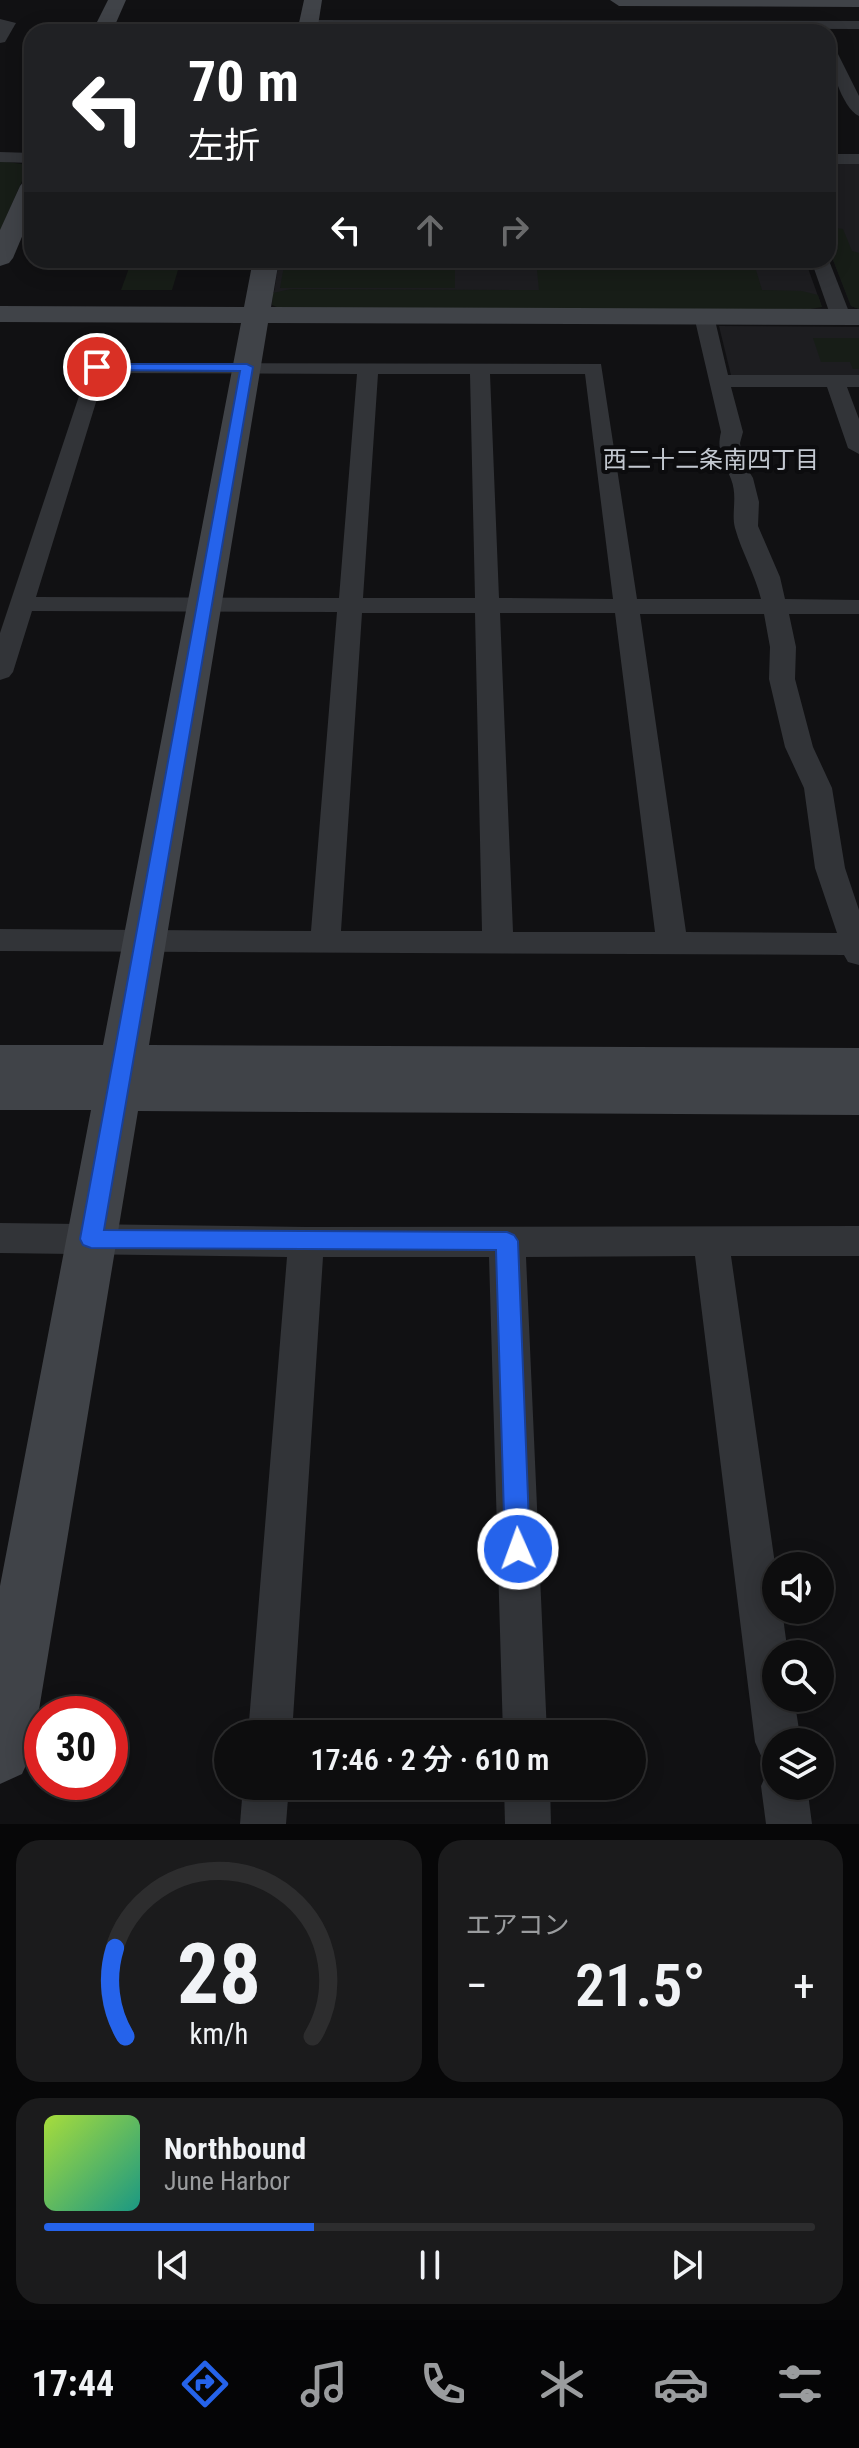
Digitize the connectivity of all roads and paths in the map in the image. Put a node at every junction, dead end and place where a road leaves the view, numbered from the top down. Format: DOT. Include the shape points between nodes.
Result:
graph roads {
  1 [pos="117,0"];
  2 [pos="313,0"];
  3 [pos="619,0"];
  4 [pos="727,0"];
  5 [pos="806,0"];
  6 [pos="859,1"];
  7 [pos="0,23"];
  8 [pos="106,24"];
  9 [pos="309,24"];
  10 [pos="735,24"];
  11 [pos="859,25"];
  12 [pos="836,27"];
  13 [pos="0,39"];
  14 [pos="836,64"];
  15 [pos="859,111"];
  16 [pos="0,157"];
  17 [pos="24,158"];
  18 [pos="836,159"];
  19 [pos="859,159"];
  20 [pos="24,204"];
  21 [pos="0,258"];
  22 [pos="265,268"];
  23 [pos="824,268"];
  24 [pos="0,314"];
  25 [pos="256,316"];
  26 [pos="704,316"];
  27 [pos="850,317"];
  28 [pos="247,367"];
  29 [pos="368,368"];
  30 [pos="480,368"];
  31 [pos="719,381"];
  32 [pos="835,381"];
  33 [pos="859,381"];
  34 [pos="859,448"];
  35 [pos="21,604"];
  36 [pos="204,605"];
  37 [pos="350,605"];
  38 [pos="488,606"];
  39 [pos="625,607"];
  40 [pos="775,607"];
  41 [pos="859,607"];
  42 [pos="0,672"];
  43 [pos="0,940"];
  44 [pos="144,941"];
  45 [pos="325,942"];
  46 [pos="498,943"];
  47 [pos="672,944"];
  48 [pos="858,948"];
  49 [pos="0,1062"];
  50 [pos="859,1065"];
  51 [pos="120,1077"];
  52 [pos="0,1092"];
  53 [pos="859,1097"];
  54 [pos="0,1238"];
  55 [pos="91,1239"];
  56 [pos="507,1241"];
  57 [pos="859,1241"];
  58 [pos="306,1242"];
  59 [pos="711,1242"];
  60 [pos="271,1720"];
  61 [pos="524,1720"];
  62 [pos="776,1728"];
  63 [pos="0,1752"];
  64 [pos="265,1800"];
  65 [pos="527,1800"];
  66 [pos="786,1800"];
  67 [pos="263,1824"];
  68 [pos="528,1824"];
  69 [pos="789,1824"];
  1 -- 8 [label="street"];
  2 -- 9 [label="street"];
  3 -- 4 [label="street"];
  4 -- 5 [label="street"];
  4 -- 10 [label="street"];
  5 -- 6 [label="street"];
  7 -- 13 [label="street" via="9,23"];
  11 -- 12 [label="street"];
  14 -- 15 [label="street"];
  16 -- 17 [label="street"];
  18 -- 19 [label="street"];
  20 -- 21 [label="street"];
  22 -- 25 [label="street"];
  23 -- 27 [label="street"];
  24 -- 25 [label="street"];
  25 -- 26 [label="street"];
  25 -- 28 [label="street"];
  26 -- 27 [label="street"];
  26 -- 31 [label="street"];
  28 -- 29 [label="street"];
  28 -- 35 [label="street" via="97,367"];
  28 -- 36 [label="street"];
  29 -- 30 [label="street"];
  29 -- 37 [label="street"];
  30 -- 38 [label="street"];
  30 -- 39 [label="street" via="594,368"];
  31 -- 32 [label="street"];
  31 -- 40 [label="street" via="732,432 731,460 748,502 746,526"];
  32 -- 33 [label="street"];
  32 -- 34 [label="street"];
  35 -- 36 [label="street"];
  35 -- 42 [label="street"];
  36 -- 37 [label="street"];
  36 -- 44 [label="street"];
  37 -- 38 [label="street"];
  37 -- 45 [label="street"];
  38 -- 39 [label="street"];
  38 -- 46 [label="street"];
  39 -- 40 [label="street"];
  39 -- 47 [label="street"];
  40 -- 41 [label="street"];
  40 -- 48 [label="street" via="783,647 782,679 799,747 818,788 830,868"];
  43 -- 44 [label="street"];
  44 -- 45 [label="street"];
  44 -- 51 [label="street"];
  45 -- 46 [label="street"];
  46 -- 47 [label="street"];
  47 -- 48 [label="street"];
  49 -- 51 [label="street"];
  50 -- 51 [label="street"];
  51 -- 52 [label="street"];
  51 -- 53 [label="street"];
  51 -- 55 [label="street"];
  54 -- 55 [label="street"];
  55 -- 58 [label="street"];
  55 -- 63 [label="street"];
  56 -- 58 [label="street"];
  56 -- 59 [label="street"];
  56 -- 61 [label="street"];
  57 -- 59 [label="street"];
  58 -- 60 [label="street"];
  59 -- 62 [label="street"];
  64 -- 67 [label="street"];
  65 -- 68 [label="street"];
  66 -- 69 [label="street"];
}
